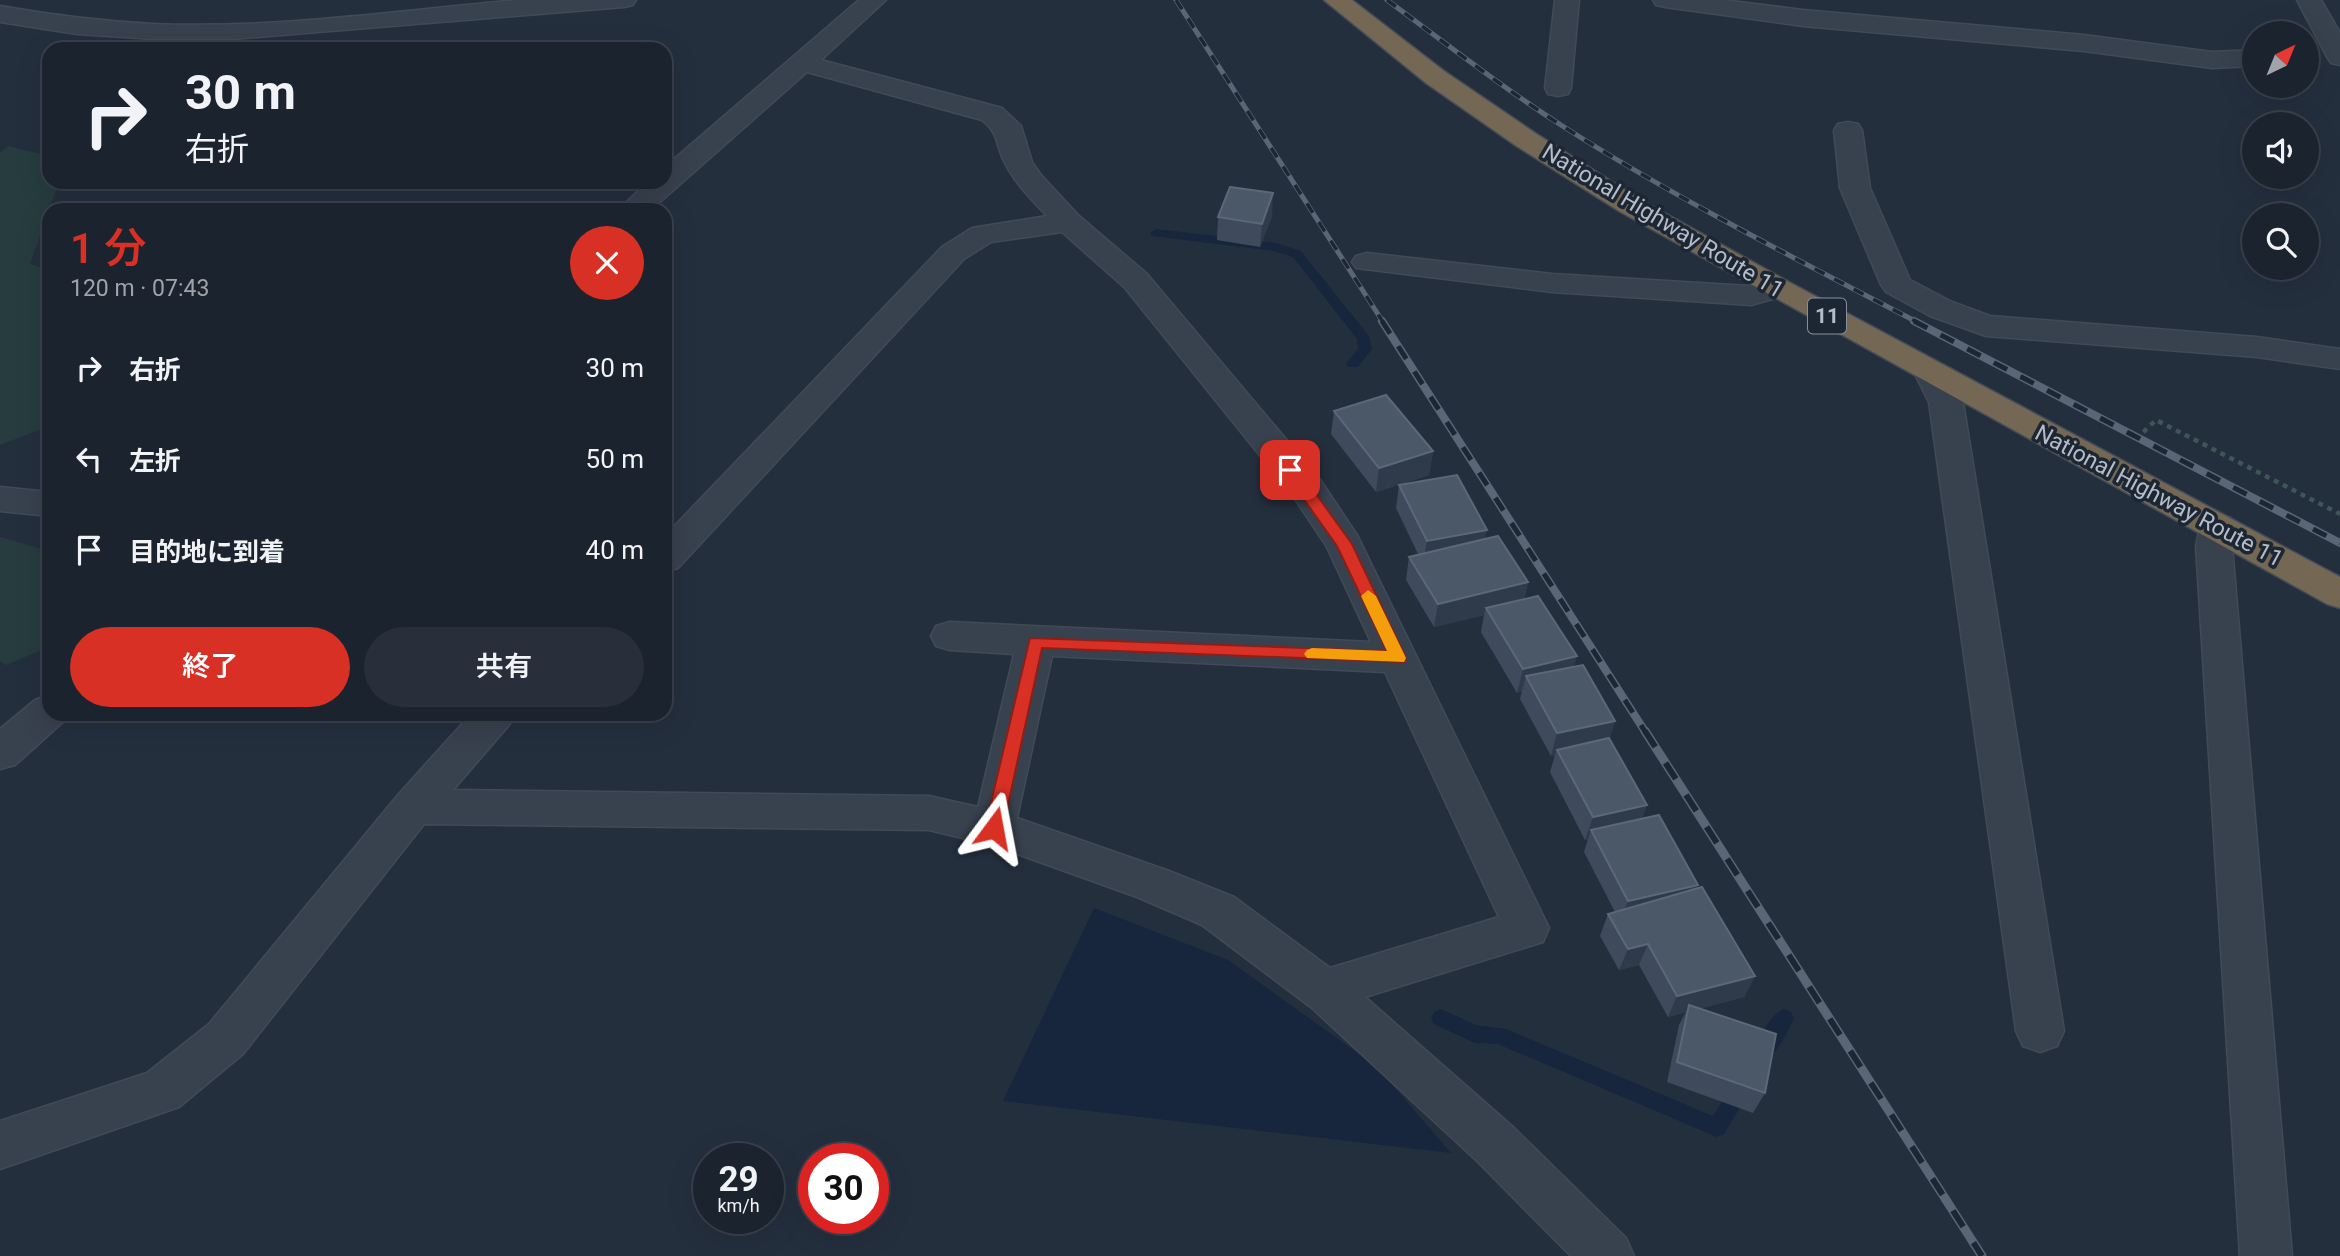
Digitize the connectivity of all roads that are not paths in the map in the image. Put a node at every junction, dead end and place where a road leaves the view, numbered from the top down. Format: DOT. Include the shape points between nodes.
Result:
graph roads {
  1 [pos="607,0"];
  2 [pos="874,0"];
  3 [pos="1336,0"];
  4 [pos="1567,0"];
  5 [pos="1665,0"];
  6 [pos="2309,0"];
  7 [pos="0,14"];
  8 [pos="2339,54"];
  9 [pos="2319,55"];
  10 [pos="2242,59"];
  11 [pos="803,63"];
  12 [pos="1558,88"];
  13 [pos="1848,130"];
  14 [pos="672,176"];
  15 [pos="657,189"];
  16 [pos="641,203"];
  17 [pos="1068,222"];
  18 [pos="1367,262"];
  19 [pos="1776,288"];
  20 [pos="2340,359"];
  21 [pos="1930,372"];
  22 [pos="0,499"];
  23 [pos="42,503"];
  24 [pos="2218,527"];
  25 [pos="672,552"];
  26 [pos="2340,594"];
  27 [pos="950,636"];
  28 [pos="1036,642"];
  29 [pos="1398,658"];
  30 [pos="42,717"];
  31 [pos="489,721"];
  32 [pos="0,753"];
  33 [pos="413,807"];
  34 [pos="994,828"];
  35 [pos="1328,993"];
  36 [pos="2040,1031"];
  37 [pos="0,1145"];
  38 [pos="1608,1256"];
  39 [pos="2266,1256"];
  1 -- 7 [label="street" via="260,20 217,33 73,27"];
  2 -- 11 [label="street"];
  3 -- 19 [label="highway, National Highway Route 11 / 11" via="1525,139 1629,205"];
  4 -- 12 [label="street"];
  5 -- 10 [label="street" via="2212,60"];
  6 -- 8 [label="street"];
  8 -- 9 [label="street"];
  11 -- 14 [label="street"];
  11 -- 17 [label="street" via="992,114 1007,126 1018,162"];
  13 -- 20 [label="street" via="1855,188 1898,285 1941,309 1986,326 2257,347"];
  15 -- 16 [label="street"];
  17 -- 25 [label="street" via="983,234 953,253"];
  17 -- 29 [label="street" via="1136,281 1308,490 1344,544"];
  18 -- 19 [label="street" via="1552,283 1751,296"];
  19 -- 21 [label="highway, National Highway Route 11 / 11"];
  21 -- 24 [label="highway, National Highway Route 11 / 11"];
  21 -- 36 [label="street" via="1946,402"];
  22 -- 23 [label="street"];
  24 -- 26 [label="highway, National Highway Route 11 / 11"];
  24 -- 39 [label="street" via="2214,546"];
  27 -- 28 [label="street"];
  28 -- 29 [label="street"];
  28 -- 34 [label="street"];
  29 -- 35 [label="street" via="1527,928 1347,982"];
  30 -- 32 [label="street"];
  31 -- 33 [label="street"];
  33 -- 34 [label="street" via="929,813"];
  33 -- 37 [label="street" via="226,1039 162,1091"];
  34 -- 35 [label="street" via="1217,911"];
  35 -- 38 [label="street" via="1496,1145"];
}
